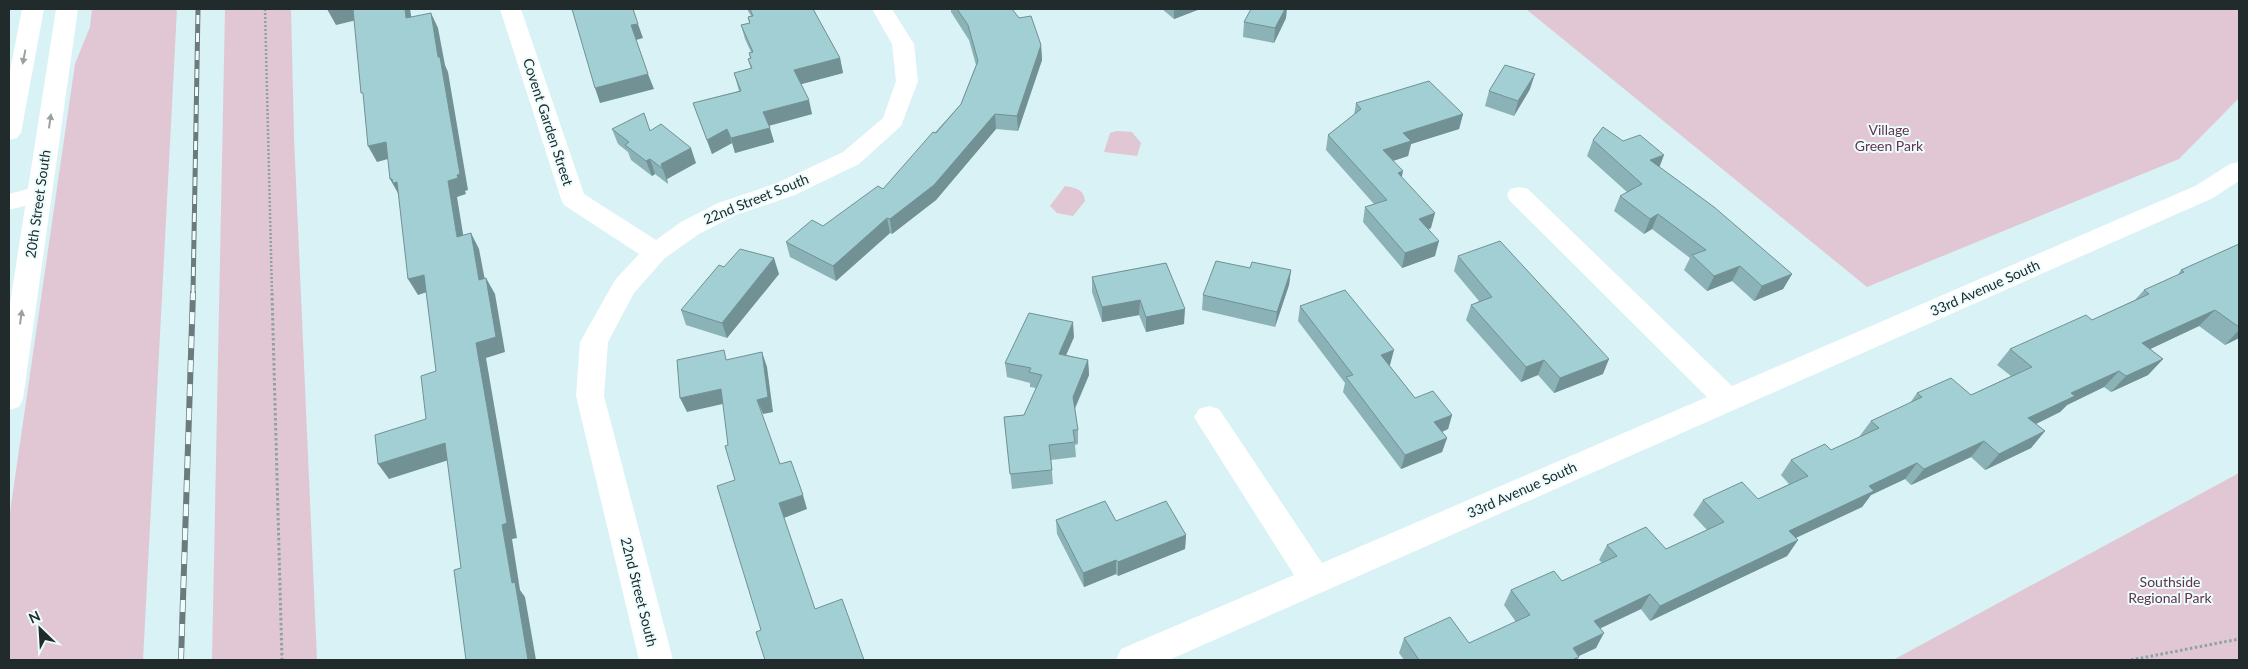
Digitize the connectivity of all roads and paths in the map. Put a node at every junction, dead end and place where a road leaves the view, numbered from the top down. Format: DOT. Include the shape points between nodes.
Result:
graph roads {
  1 [pos="33,9"];
  2 [pos="67,9"];
  3 [pos="265,9"];
  4 [pos="510,9"];
  5 [pos="882,9"];
  6 [pos="9,133"];
  7 [pos="2239,170"];
  8 [pos="39,194"];
  9 [pos="1519,195"];
  10 [pos="9,202"];
  11 [pos="656,252"];
  12 [pos="9,400"];
  13 [pos="1728,400"];
  14 [pos="1209,417"];
  15 [pos="1316,580"];
  16 [pos="2239,638"];
  17 [pos="282,660"];
  18 [pos="656,660"];
  19 [pos="1133,660"];
  20 [pos="2132,660"];
  1 -- 6 [label="street, one-way"];
  8 -- 2 [label="street, 20th Street South, one-way"];
  3 -- 17 [label="path"];
  4 -- 11 [label="street, Covent Garden Street" via="573,198"];
  5 -- 11 [label="street, 22nd Street South" via="903,44 907,81 893,121 851,158 786,189 727,208"];
  7 -- 13 [label="street, 33rd Avenue South" via="2204,192"];
  8 -- 10 [label="street"];
  12 -- 8 [label="street, 20th Street South, one-way"];
  9 -- 13 [label="street"];
  11 -- 18 [label="street, 22nd Street South" via="624,288 594,342 590,396"];
  13 -- 15 [label="street, 33rd Avenue South"];
  14 -- 15 [label="street"];
  15 -- 19 [label="street, 33rd Avenue South"];
  16 -- 20 [label="path"];
}
